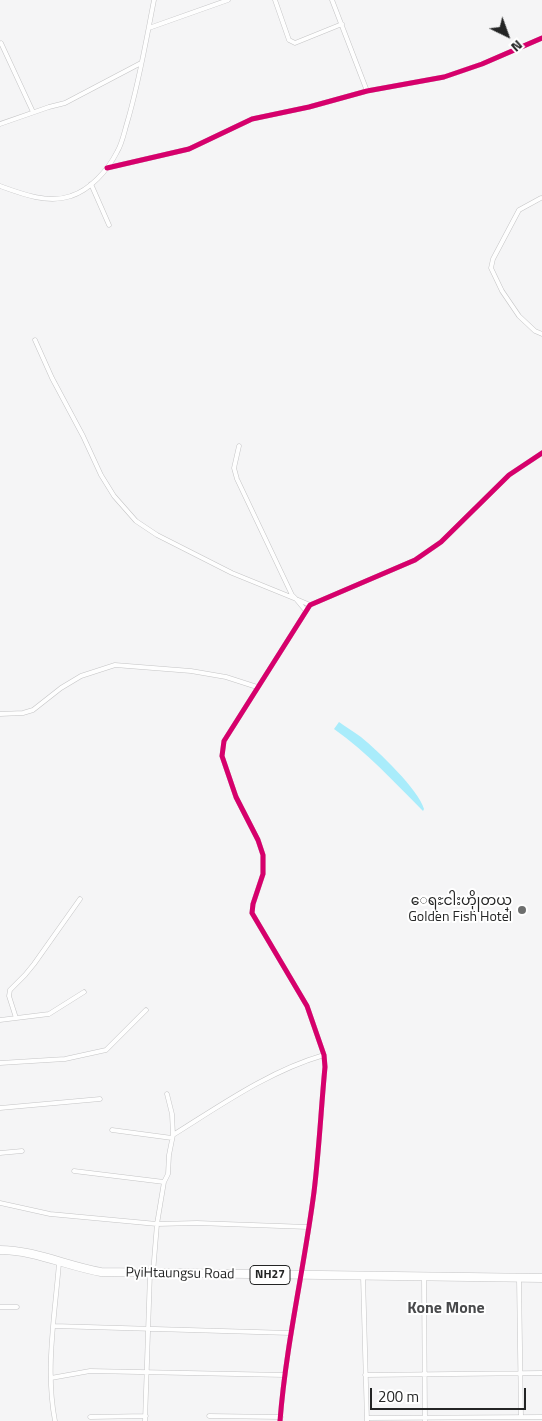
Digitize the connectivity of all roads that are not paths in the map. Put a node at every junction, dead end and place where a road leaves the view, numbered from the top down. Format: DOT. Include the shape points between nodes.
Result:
graph roads {
  1 [pos="154,0"];
  2 [pos="228,0"];
  3 [pos="275,0"];
  4 [pos="332,0"];
  5 [pos="342,24"];
  6 [pos="148,28"];
  7 [pos="542,38"];
  8 [pos="2,43"];
  9 [pos="141,63"];
  10 [pos="367,91"];
  11 [pos="33,112"];
  12 [pos="0,124"];
  13 [pos="108,168"];
  14 [pos="91,184"];
  15 [pos="0,186"];
  16 [pos="541,198"];
  17 [pos="109,225"];
  18 [pos="542,334"];
  19 [pos="35,340"];
  20 [pos="240,446"];
  21 [pos="542,453"];
  22 [pos="296,599"];
  23 [pos="310,604"];
  24 [pos="306,611"];
  25 [pos="257,686"];
  26 [pos="0,714"];
  27 [pos="80,899"];
  28 [pos="84,992"];
  29 [pos="146,1010"];
  30 [pos="16,1018"];
  31 [pos="0,1020"];
  32 [pos="324,1055"];
  33 [pos="0,1063"];
  34 [pos="167,1094"];
  35 [pos="100,1099"];
  36 [pos="0,1108"];
  37 [pos="112,1130"];
  38 [pos="172,1136"];
  39 [pos="22,1151"];
  40 [pos="0,1153"];
  41 [pos="74,1171"];
  42 [pos="164,1182"];
  43 [pos="0,1203"];
  44 [pos="157,1224"];
  45 [pos="308,1227"];
  46 [pos="0,1250"];
  47 [pos="59,1262"];
  48 [pos="152,1273"];
  49 [pos="300,1275"];
  50 [pos="363,1276"];
  51 [pos="424,1277"];
  52 [pos="519,1278"];
  53 [pos="542,1278"];
  54 [pos="17,1306"];
  55 [pos="0,1307"];
  56 [pos="54,1326"];
  57 [pos="149,1328"];
  58 [pos="290,1333"];
  59 [pos="146,1372"];
  60 [pos="522,1372"];
  61 [pos="542,1373"];
  62 [pos="285,1375"];
  63 [pos="366,1375"];
  64 [pos="424,1375"];
  65 [pos="51,1378"];
  66 [pos="146,1416"];
  67 [pos="209,1416"];
  68 [pos="90,1417"];
  69 [pos="522,1417"];
  70 [pos="542,1417"];
  71 [pos="280,1419"];
  72 [pos="367,1419"];
  73 [pos="425,1420"];
  74 [pos="55,1421"];
  75 [pos="145,1421"];
  1 -- 6 [label="street"];
  2 -- 6 [label="street"];
  3 -- 5 [label="street" via="289,40 295,43"];
  4 -- 5 [label="street"];
  5 -- 10 [label="street"];
  6 -- 9 [label="street"];
  7 -- 10 [label="street" via="444,77"];
  8 -- 11 [label="street"];
  9 -- 11 [label="street" via="65,103"];
  9 -- 13 [label="street" via="118,151"];
  10 -- 13 [label="street" via="252,119 189,149"];
  11 -- 12 [label="street"];
  13 -- 14 [label="street"];
  14 -- 15 [label="street" via="71,196 53,199 28,196"];
  14 -- 17 [label="street"];
  16 -- 18 [label="street" via="519,210 491,268 519,316"];
  19 -- 22 [label="street" via="100,475 136,521 232,573"];
  20 -- 22 [label="street" via="234,468 237,479"];
  21 -- 23 [label="street" via="509,475 426,554"];
  22 -- 23 [label="street"];
  22 -- 24 [label="street"];
  23 -- 24 [label="street"];
  24 -- 25 [label="street"];
  25 -- 26 [label="street" via="191,671 115,664 81,676 33,710"];
  25 -- 32 [label="street" via="224,740 222,756 236,797 263,855 263,874 252,913 307,1006"];
  27 -- 30 [label="street" via="34,964 10,990"];
  28 -- 30 [label="street" via="49,1014"];
  29 -- 33 [label="street" via="106,1050 66,1059"];
  30 -- 31 [label="street"];
  32 -- 38 [label="street" via="255,1084"];
  32 -- 45 [label="street" via="314,1192"];
  34 -- 38 [label="street" via="172,1114"];
  35 -- 36 [label="street"];
  37 -- 38 [label="street"];
  38 -- 42 [label="street" via="168,1174"];
  39 -- 40 [label="street"];
  41 -- 42 [label="street"];
  42 -- 44 [label="street"];
  43 -- 44 [label="street" via="50,1214"];
  44 -- 45 [label="street"];
  44 -- 48 [label="street"];
  45 -- 49 [label="street"];
  46 -- 47 [label="highway, PyiHtaungsu Road / NH27" via="24,1252"];
  47 -- 48 [label="highway, PyiHtaungsu Road / NH27" via="101,1272"];
  47 -- 56 [label="street"];
  48 -- 49 [label="highway, PyiHtaungsu Road / NH27"];
  48 -- 57 [label="street"];
  49 -- 50 [label="highway, PyiHtaungsu Road / NH27"];
  49 -- 58 [label="street"];
  50 -- 51 [label="highway, PyiHtaungsu Road / NH27"];
  50 -- 63 [label="street"];
  51 -- 52 [label="highway, PyiHtaungsu Road / NH27"];
  51 -- 64 [label="street"];
  52 -- 53 [label="highway, PyiHtaungsu Road / NH27"];
  52 -- 60 [label="street"];
  54 -- 55 [label="street"];
  56 -- 57 [label="street"];
  56 -- 65 [label="street"];
  57 -- 58 [label="street"];
  57 -- 59 [label="street"];
  58 -- 62 [label="street"];
  59 -- 62 [label="street"];
  59 -- 65 [label="street" via="90,1371"];
  59 -- 66 [label="street"];
  60 -- 61 [label="street"];
  60 -- 64 [label="street"];
  60 -- 69 [label="street"];
  62 -- 71 [label="street"];
  63 -- 64 [label="street"];
  63 -- 72 [label="street"];
  64 -- 73 [label="street"];
  65 -- 74 [label="street"];
  66 -- 68 [label="street"];
  66 -- 75 [label="street"];
  67 -- 71 [label="street"];
  69 -- 70 [label="street"];
  69 -- 73 [label="street"];
  72 -- 73 [label="street"];
}
